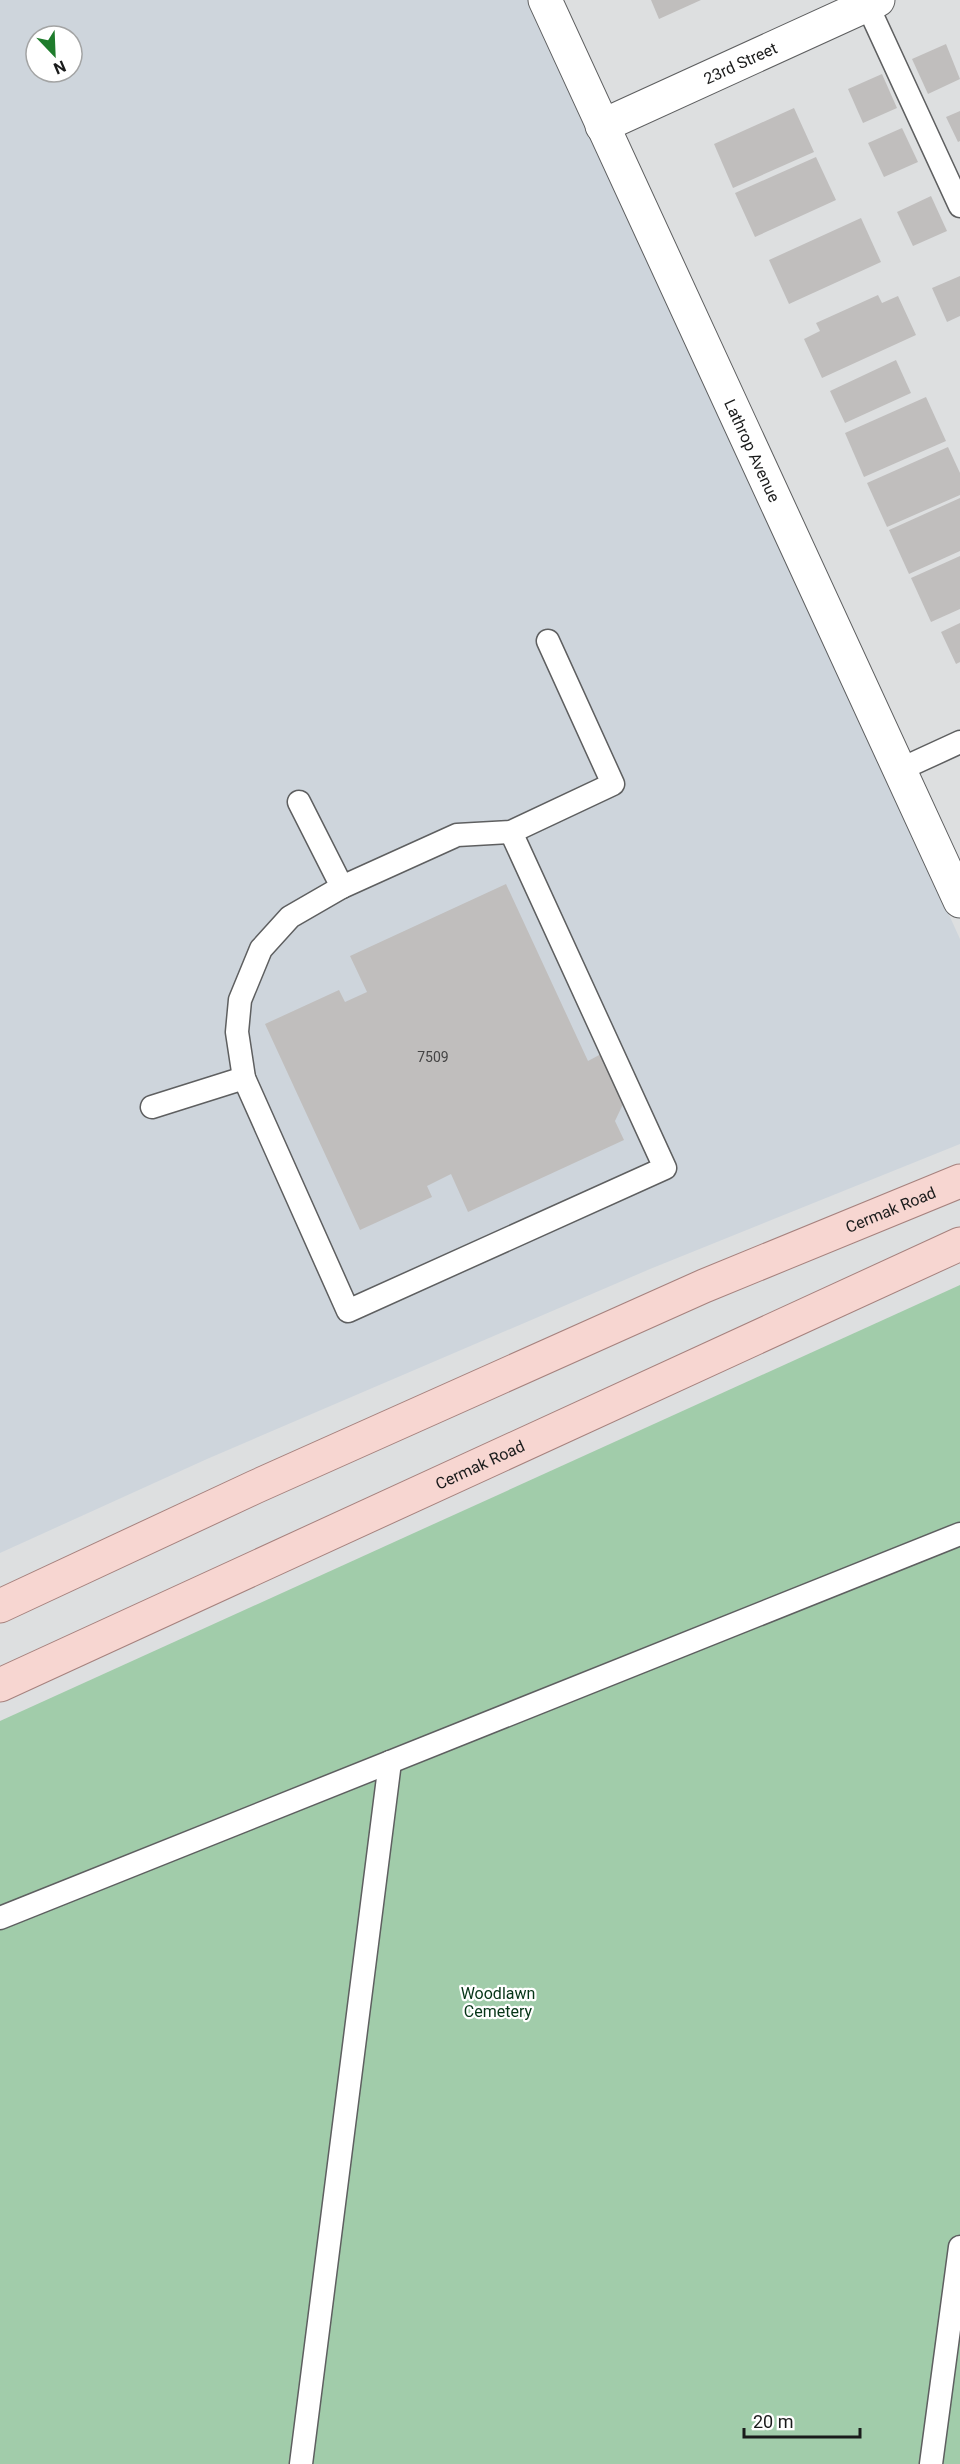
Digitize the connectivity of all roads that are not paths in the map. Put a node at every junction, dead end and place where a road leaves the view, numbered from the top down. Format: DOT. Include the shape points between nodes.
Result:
graph roads {
  1 [pos="545,0"];
  2 [pos="870,2"];
  3 [pos="602,126"];
  4 [pos="960,206"];
  5 [pos="548,641"];
  6 [pos="960,742"];
  7 [pos="899,770"];
  8 [pos="299,802"];
  9 [pos="511,832"];
  10 [pos="342,887"];
  11 [pos="960,901"];
  12 [pos="244,1078"];
  13 [pos="152,1107"];
  14 [pos="960,1181"];
  15 [pos="960,1244"];
  16 [pos="960,1534"];
  17 [pos="0,1606"];
  18 [pos="0,1685"];
  19 [pos="390,1762"];
  20 [pos="0,1918"];
  21 [pos="960,2247"];
  22 [pos="301,2464"];
  23 [pos="931,2464"];
  1 -- 3 [label="street, Lathrop Avenue"];
  2 -- 3 [label="street, 23rd Street"];
  2 -- 4 [label="lane"];
  3 -- 7 [label="street, Lathrop Avenue"];
  5 -- 9 [label="lane" via="613,784"];
  6 -- 7 [label="lane"];
  7 -- 11 [label="street, Lathrop Avenue"];
  8 -- 10 [label="lane"];
  9 -- 10 [label="lane" via="457,834"];
  9 -- 12 [label="lane" via="665,1168 348,1311"];
  10 -- 12 [label="lane" via="290,917 261,949 240,1000 237,1032"];
  12 -- 13 [label="lane"];
  14 -- 17 [label="main road, Cermak Road" via="704,1286"];
  15 -- 18 [label="main road, Cermak Road"];
  16 -- 19 [label="lane"];
  19 -- 20 [label="lane"];
  19 -- 22 [label="lane"];
  21 -- 23 [label="lane"];
}
